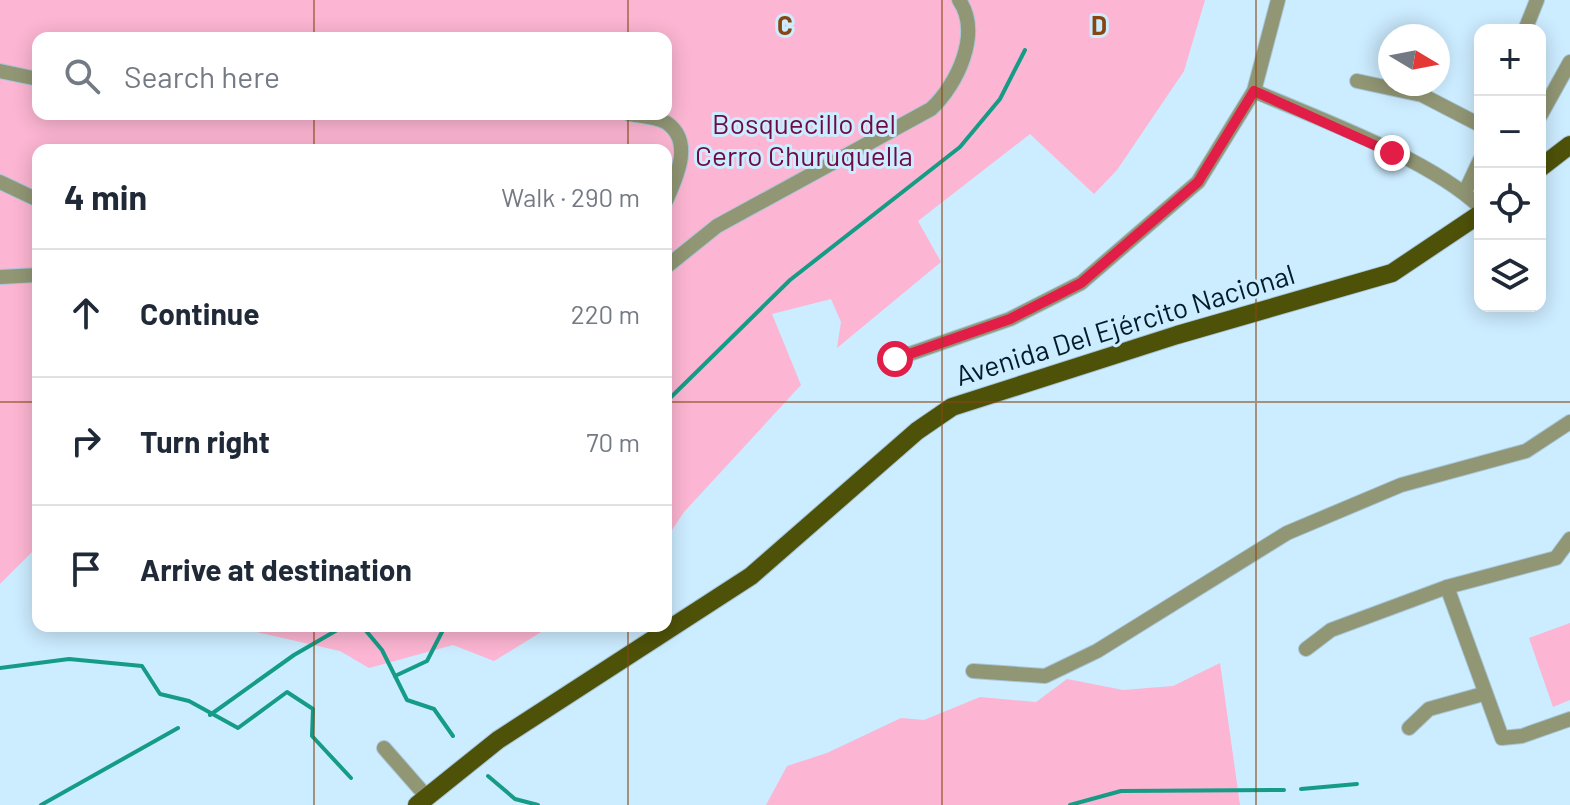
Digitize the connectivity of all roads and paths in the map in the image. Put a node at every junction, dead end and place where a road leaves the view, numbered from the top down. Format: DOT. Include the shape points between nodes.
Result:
graph roads {
  1 [pos="959,0"];
  2 [pos="1278,0"];
  3 [pos="1537,0"];
  4 [pos="1527,24"];
  5 [pos="1570,62"];
  6 [pos="0,71"];
  7 [pos="32,78"];
  8 [pos="1357,81"];
  9 [pos="1254,91"];
  10 [pos="1546,105"];
  11 [pos="657,120"];
  12 [pos="1474,122"];
  13 [pos="1570,145"];
  14 [pos="1546,163"];
  15 [pos="1476,168"];
  16 [pos="0,182"];
  17 [pos="672,187"];
  18 [pos="1465,192"];
  19 [pos="32,197"];
  20 [pos="1474,201"];
  21 [pos="1474,218"];
  22 [pos="672,262"];
  23 [pos="32,275"];
  24 [pos="0,277"];
  25 [pos="895,359"];
  26 [pos="1570,422"];
  27 [pos="1570,539"];
  28 [pos="1447,587"];
  29 [pos="672,627"];
  30 [pos="665,632"];
  31 [pos="1306,649"];
  32 [pos="973,671"];
  33 [pos="1483,694"];
  34 [pos="1570,719"];
  35 [pos="1409,728"];
  36 [pos="384,748"];
  37 [pos="422,801"];
  1 -- 22 [label="street" via="967,20 965,50 948,90 931,109 717,226"];
  2 -- 9 [label="street"];
  3 -- 4 [label="street"];
  5 -- 10 [label="street"];
  6 -- 7 [label="street"];
  8 -- 12 [label="street" via="1422,95"];
  9 -- 18 [label="street"];
  9 -- 25 [label="street" via="1198,182 1081,283 1010,319"];
  11 -- 17 [label="street" via="678,136 681,167"];
  13 -- 14 [label="main road"];
  15 -- 18 [label="street"];
  16 -- 19 [label="street"];
  18 -- 20 [label="street"];
  21 -- 29 [label="main road, Avenida Del Ejército Nacional" via="1392,273 952,407 917,431 751,576"];
  23 -- 24 [label="street"];
  26 -- 32 [label="street" via="1526,451 1401,485 1287,533 1097,651 1045,676"];
  27 -- 28 [label="street" via="1556,558"];
  28 -- 31 [label="street" via="1331,630"];
  28 -- 33 [label="street"];
  30 -- 37 [label="main road, Avenida Del Ejército Nacional" via="498,740"];
  33 -- 34 [label="street" via="1502,738"];
  33 -- 35 [label="street" via="1429,709"];
  36 -- 37 [label="street"];
}
